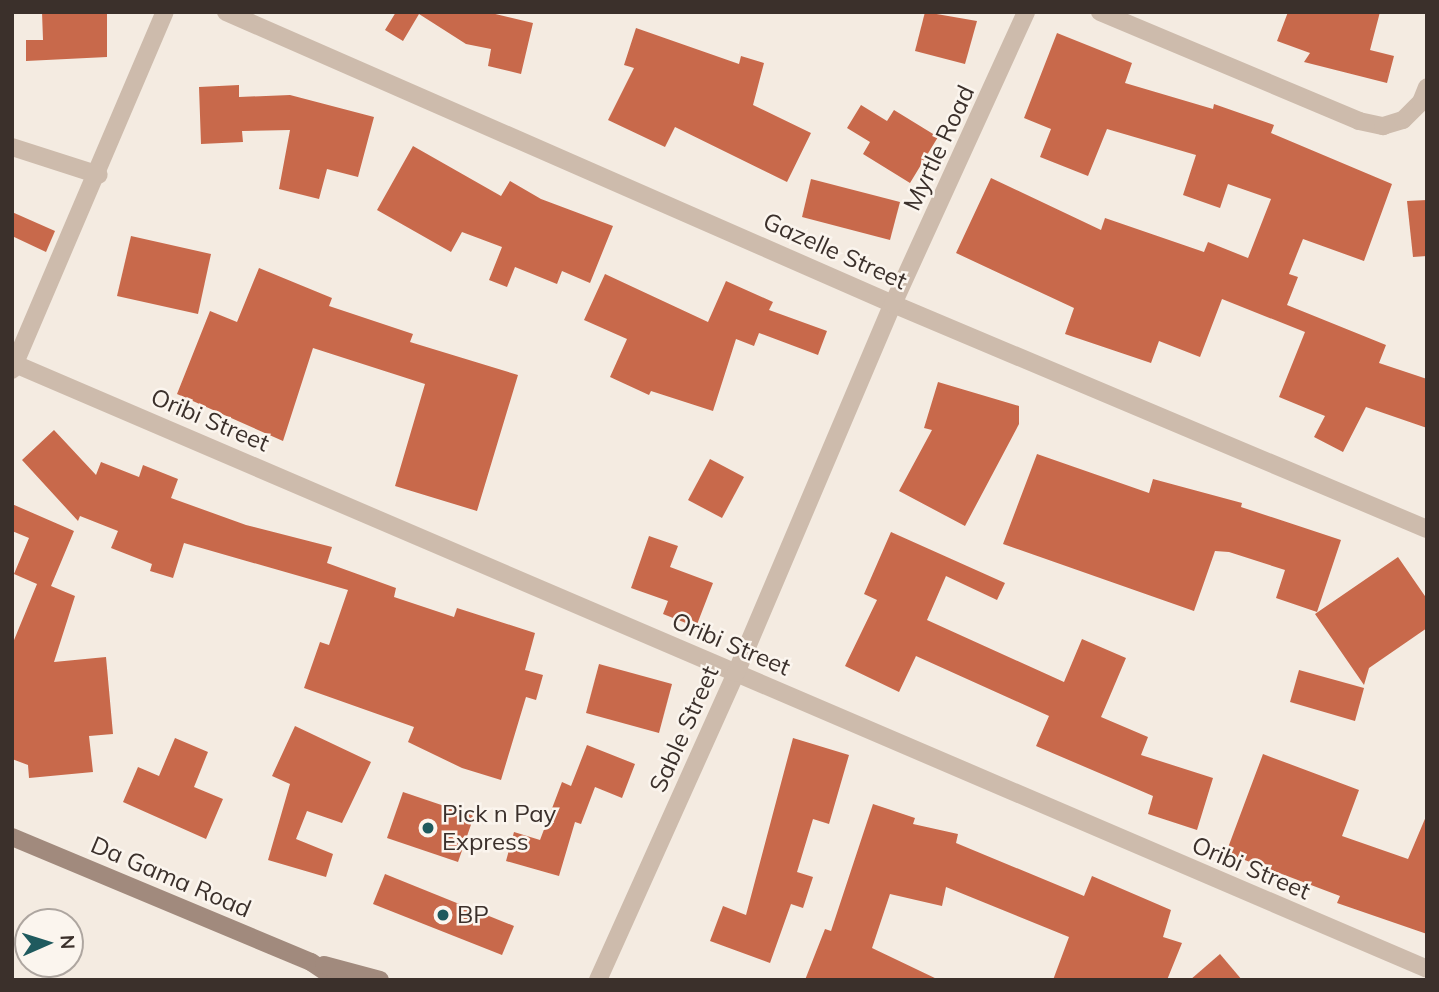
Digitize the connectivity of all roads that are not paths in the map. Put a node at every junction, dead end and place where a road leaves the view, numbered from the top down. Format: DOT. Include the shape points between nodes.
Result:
graph roads {
  1 [pos="165,12"];
  2 [pos="226,12"];
  3 [pos="1026,12"];
  4 [pos="1100,12"];
  5 [pos="1427,87"];
  6 [pos="12,147"];
  7 [pos="99,175"];
  8 [pos="893,304"];
  9 [pos="14,367"];
  10 [pos="1427,529"];
  11 [pos="736,673"];
  12 [pos="12,837"];
  13 [pos="311,962"];
  14 [pos="1427,969"];
  15 [pos="338,980"];
  16 [pos="380,980"];
  17 [pos="598,980"];
  1 -- 7 [label="street"];
  2 -- 8 [label="street, Gazelle Street"];
  3 -- 8 [label="street, Myrtle Road"];
  4 -- 5 [label="street" via="1359,121 1383,126 1403,120 1421,102"];
  6 -- 7 [label="street"];
  7 -- 9 [label="street"];
  8 -- 10 [label="street, Gazelle Street"];
  8 -- 11 [label="street, Sable Street"];
  9 -- 11 [label="street, Oribi Street"];
  11 -- 14 [label="street, Oribi Street"];
  11 -- 17 [label="street, Sable Street"];
  12 -- 13 [label="street, Da Gama Road"];
  13 -- 15 [label="street, Da Gama Road"];
  13 -- 16 [label="street, Da Gama Road"];
}
